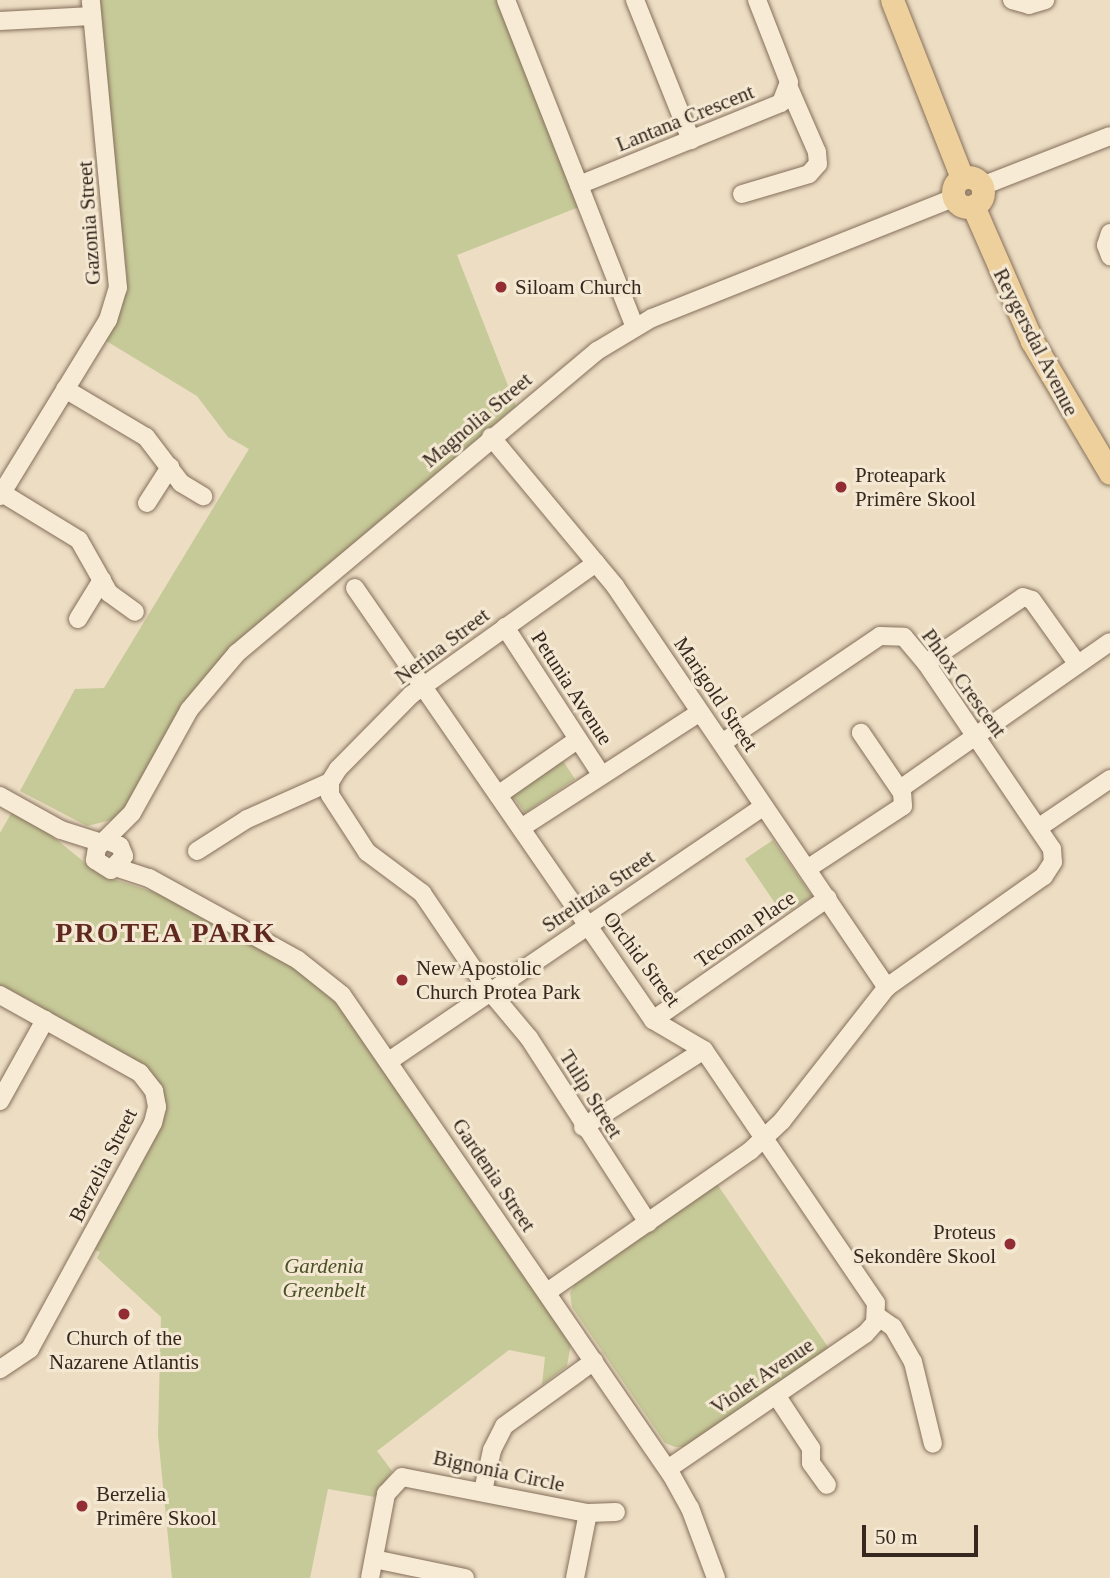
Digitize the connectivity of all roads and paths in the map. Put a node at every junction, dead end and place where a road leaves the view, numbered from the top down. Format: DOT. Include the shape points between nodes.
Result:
graph roads {
  1 [pos="506,0"];
  2 [pos="635,0"];
  3 [pos="757,0"];
  4 [pos="892,0"];
  5 [pos="1012,0"];
  6 [pos="1045,0"];
  7 [pos="92,8"];
  8 [pos="0,21"];
  9 [pos="789,88"];
  10 [pos="1110,136"];
  11 [pos="691,140"];
  12 [pos="579,185"];
  13 [pos="968,192"];
  14 [pos="742,194"];
  15 [pos="1110,233"];
  16 [pos="1110,256"];
  17 [pos="635,327"];
  18 [pos="65,389"];
  19 [pos="491,437"];
  20 [pos="170,467"];
  21 [pos="1110,473"];
  22 [pos="1,495"];
  23 [pos="203,496"];
  24 [pos="147,503"];
  25 [pos="596,563"];
  26 [pos="102,580"];
  27 [pos="355,588"];
  28 [pos="135,612"];
  29 [pos="78,619"];
  30 [pos="505,627"];
  31 [pos="1110,642"];
  32 [pos="926,663"];
  33 [pos="1077,663"];
  34 [pos="423,685"];
  35 [pos="701,712"];
  36 [pos="861,733"];
  37 [pos="976,736"];
  38 [pos="578,740"];
  39 [pos="722,743"];
  40 [pos="601,774"];
  41 [pos="1110,779"];
  42 [pos="330,782"];
  43 [pos="900,789"];
  44 [pos="498,794"];
  45 [pos="0,796"];
  46 [pos="764,806"];
  47 [pos="132,813"];
  48 [pos="521,828"];
  49 [pos="1038,828"];
  50 [pos="61,830"];
  51 [pos="105,842"];
  52 [pos="197,851"];
  53 [pos="122,858"];
  54 [pos="95,860"];
  55 [pos="807,869"];
  56 [pos="828,898"];
  57 [pos="587,926"];
  58 [pos="887,987"];
  59 [pos="491,992"];
  60 [pos="0,995"];
  61 [pos="45,1020"];
  62 [pos="653,1020"];
  63 [pos="704,1049"];
  64 [pos="388,1061"];
  65 [pos="0,1101"];
  66 [pos="583,1127"];
  67 [pos="764,1138"];
  68 [pos="648,1223"];
  69 [pos="547,1292"];
  70 [pos="877,1316"];
  71 [pos="594,1361"];
  72 [pos="0,1369"];
  73 [pos="776,1395"];
  74 [pos="933,1444"];
  75 [pos="667,1469"];
  76 [pos="827,1485"];
  77 [pos="483,1491"];
  78 [pos="616,1512"];
  79 [pos="588,1513"];
  80 [pos="374,1559"];
  81 [pos="370,1578"];
  82 [pos="465,1578"];
  83 [pos="575,1578"];
  84 [pos="716,1578"];
  1 -- 12 [label="street"];
  2 -- 11 [label="street"];
  3 -- 9 [label="street"];
  4 -- 13 [label="main road, Reygersdal Avenue"];
  5 -- 6 [label="street" via="1029,5"];
  7 -- 8 [label="street"];
  7 -- 18 [label="street, Gazonia Street" via="119,275 113,310"];
  9 -- 11 [label="street, Lantana Crescent" via="776,106"];
  9 -- 14 [label="street" via="818,164 809,174"];
  10 -- 13 [label="street, Magnolia Street"];
  11 -- 12 [label="street, Lantana Crescent"];
  12 -- 17 [label="street"];
  13 -- 17 [label="street, Magnolia Street"];
  13 -- 21 [label="main road, Reygersdal Avenue" via="1028,334"];
  15 -- 16 [label="street" via="1106,245"];
  17 -- 19 [label="street, Magnolia Street" via="589,357"];
  18 -- 20 [label="street" via="146,437"];
  18 -- 22 [label="street, Gazonia Street"];
  19 -- 25 [label="street, Marigold Street"];
  19 -- 47 [label="street, Magnolia Street" via="220,671 189,710"];
  20 -- 23 [label="street" via="180,483"];
  20 -- 24 [label="street"];
  22 -- 26 [label="street" via="79,540"];
  25 -- 30 [label="street, Nerina Street"];
  25 -- 35 [label="street, Marigold Street"];
  26 -- 28 [label="street" via="114,599"];
  26 -- 29 [label="street"];
  27 -- 34 [label="street, Orchid Street"];
  30 -- 34 [label="street, Nerina Street"];
  30 -- 38 [label="street, Petunia Avenue"];
  31 -- 33 [label="street"];
  32 -- 33 [label="street" via="1023,597 1032,600"];
  32 -- 37 [label="street, Phlox Crescent"];
  32 -- 39 [label="street, Phlox Crescent" via="909,639 880,636"];
  33 -- 37 [label="street"];
  34 -- 42 [label="street, Nerina Street"];
  34 -- 44 [label="street, Orchid Street"];
  35 -- 39 [label="street, Marigold Street"];
  35 -- 40 [label="street" via="611,773"];
  36 -- 43 [label="street"];
  37 -- 43 [label="street"];
  37 -- 49 [label="street, Phlox Crescent"];
  38 -- 40 [label="street, Petunia Avenue"];
  38 -- 44 [label="street"];
  39 -- 46 [label="street, Marigold Street"];
  40 -- 48 [label="street"];
  41 -- 49 [label="street"];
  42 -- 52 [label="street, Nerina Street" via="247,819"];
  42 -- 59 [label="street" via="332,803 367,852 422,892"];
  43 -- 55 [label="street" via="904,802 900,810"];
  44 -- 48 [label="street, Orchid Street"];
  45 -- 50 [label="street"];
  46 -- 55 [label="street, Marigold Street"];
  46 -- 57 [label="street, Strelitzia Street"];
  47 -- 51 [label="street, Magnolia Street"];
  47 -- 53 [label="street, Magnolia Street"];
  48 -- 57 [label="street, Orchid Street"];
  49 -- 58 [label="street" via="1052,849 1048,872"];
  50 -- 51 [label="street"];
  50 -- 54 [label="street"];
  51 -- 53 [label="street"];
  51 -- 54 [label="street, Magnolia Street"];
  53 -- 54 [label="street" via="105,869"];
  53 -- 64 [label="street, Gardenia Street" via="149,878 314,970 348,1002"];
  55 -- 56 [label="street, Marigold Street"];
  56 -- 58 [label="street, Marigold Street"];
  56 -- 62 [label="street, Tecoma Place"];
  57 -- 59 [label="street, Strelitzia Street"];
  57 -- 62 [label="street, Orchid Street"];
  58 -- 67 [label="street"];
  59 -- 64 [label="street, Strelitzia Street"];
  59 -- 66 [label="street, Tulip Street" via="528,1038"];
  60 -- 61 [label="street, Berzelia Street"];
  61 -- 65 [label="street"];
  61 -- 72 [label="street, Berzelia Street" via="140,1073 154,1091 156,1115 30,1349"];
  62 -- 63 [label="street, Orchid Street"];
  63 -- 66 [label="street"];
  63 -- 67 [label="street, Orchid Street"];
  64 -- 69 [label="street, Gardenia Street"];
  66 -- 68 [label="street, Tulip Street"];
  67 -- 68 [label="street"];
  67 -- 70 [label="street, Orchid Street" via="873,1297"];
  68 -- 69 [label="street"];
  69 -- 71 [label="street, Gardenia Street"];
  70 -- 73 [label="street, Violet Avenue" via="865,1334"];
  70 -- 74 [label="street" via="893,1327 914,1362"];
  71 -- 75 [label="street, Gardenia Street"];
  71 -- 77 [label="street" via="505,1426 492,1450"];
  73 -- 75 [label="street, Violet Avenue"];
  73 -- 76 [label="street" via="811,1448 811,1463"];
  75 -- 84 [label="street, Gardenia Street" via="690,1508"];
  77 -- 79 [label="street, Bignonia Circle"];
  77 -- 80 [label="street, Bignonia Circle" via="414,1477 397,1479 386,1494"];
  78 -- 79 [label="street"];
  79 -- 83 [label="street, Bignonia Circle"];
  80 -- 81 [label="street, Bignonia Circle"];
  80 -- 82 [label="street"];
}
